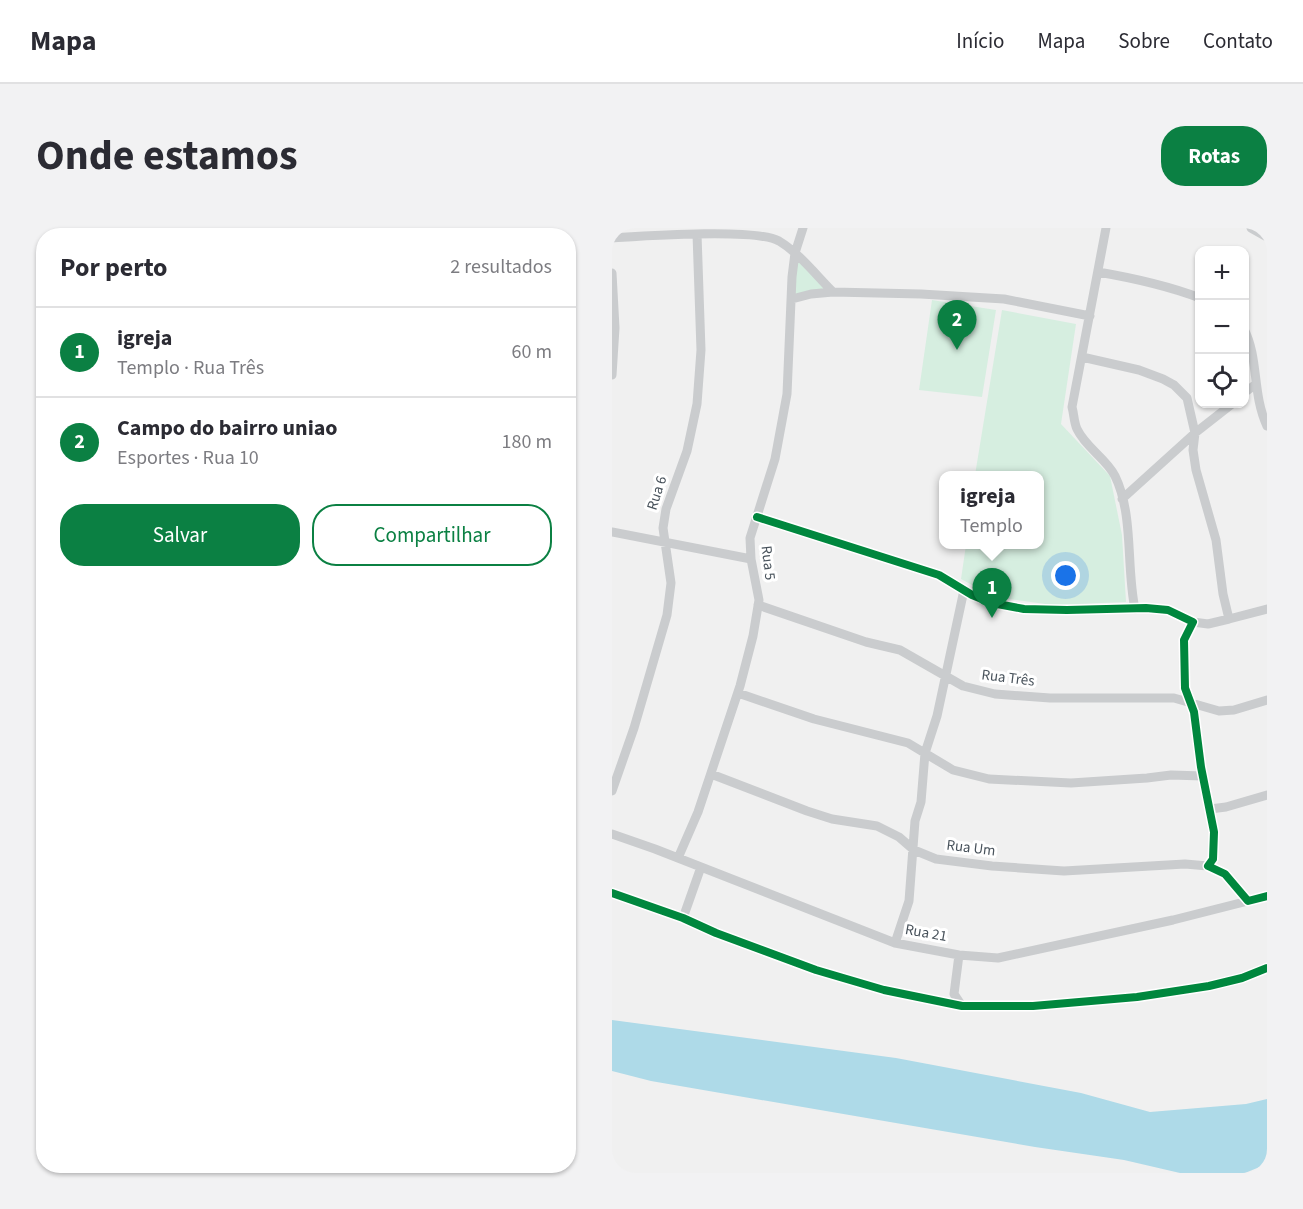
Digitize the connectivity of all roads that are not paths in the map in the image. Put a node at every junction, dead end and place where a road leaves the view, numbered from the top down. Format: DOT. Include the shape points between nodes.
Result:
graph roads {
  1 [pos="803,228"];
  2 [pos="1106,228"];
  3 [pos="1251,228"];
  4 [pos="697,234"];
  5 [pos="1267,237"];
  6 [pos="612,238"];
  7 [pos="795,253"];
  8 [pos="1098,272"];
  9 [pos="612,273"];
  10 [pos="833,292"];
  11 [pos="1195,296"];
  12 [pos="792,299"];
  13 [pos="1090,316"];
  14 [pos="1249,343"];
  15 [pos="1082,357"];
  16 [pos="612,375"];
  17 [pos="1256,384"];
  18 [pos="1249,390"];
  19 [pos="1227,408"];
  20 [pos="1267,426"];
  21 [pos="1195,433"];
  22 [pos="1122,499"];
  23 [pos="757,517"];
  24 [pos="612,532"];
  25 [pos="665,541"];
  26 [pos="752,559"];
  27 [pos="964,590"];
  28 [pos="758,605"];
  29 [pos="1134,609"];
  30 [pos="1267,609"];
  31 [pos="1229,619"];
  32 [pos="1193,622"];
  33 [pos="944,675"];
  34 [pos="738,693"];
  35 [pos="1267,699"];
  36 [pos="1189,701"];
  37 [pos="926,753"];
  38 [pos="711,774"];
  39 [pos="1203,776"];
  40 [pos="612,791"];
  41 [pos="1267,795"];
  42 [pos="1210,809"];
  43 [pos="612,834"];
  44 [pos="914,850"];
  45 [pos="678,858"];
  46 [pos="1208,866"];
  47 [pos="701,867"];
  48 [pos="612,893"];
  49 [pos="1267,896"];
  50 [pos="1248,901"];
  51 [pos="683,918"];
  52 [pos="895,943"];
  53 [pos="959,955"];
  54 [pos="1267,968"];
  55 [pos="962,1006"];
  1 -- 7 [label="street, Rua 5"];
  2 -- 8 [label="street"];
  3 -- 5 [label="street"];
  4 -- 6 [label="street"];
  4 -- 7 [label="street" via="755,234 777,239"];
  4 -- 25 [label="street, Rua 6" via="701,350 697,404 687,451 666,509"];
  7 -- 10 [label="street"];
  7 -- 12 [label="street, Rua 5"];
  8 -- 11 [label="street" via="1169,286"];
  8 -- 13 [label="street"];
  9 -- 16 [label="street"];
  10 -- 12 [label="street"];
  10 -- 13 [label="street" via="1004,299"];
  12 -- 23 [label="street, Rua 5" via="787,394 775,459"];
  13 -- 15 [label="street"];
  14 -- 17 [label="street"];
  15 -- 21 [label="street" via="1139,370 1174,385 1187,398"];
  15 -- 22 [label="street" via="1072,407 1076,428 1115,475"];
  17 -- 18 [label="street"];
  17 -- 20 [label="street" via="1258,404"];
  19 -- 21 [label="street"];
  21 -- 22 [label="street"];
  21 -- 31 [label="street" via="1196,470 1216,540"];
  22 -- 29 [label="street"];
  23 -- 26 [label="street, Rua 5" via="750,538"];
  23 -- 27 [label="street" via="939,575"];
  24 -- 25 [label="street"];
  25 -- 26 [label="street"];
  25 -- 40 [label="street, Rua 6" via="671,583 667,615"];
  26 -- 28 [label="street, Rua 5"];
  27 -- 29 [label="street" via="992,603 1024,609"];
  27 -- 33 [label="street"];
  28 -- 33 [label="street, Rua Três" via="900,650"];
  28 -- 34 [label="street, Rua 5"];
  29 -- 32 [label="street" via="1168,610"];
  30 -- 31 [label="street"];
  31 -- 32 [label="street" via="1209,624"];
  32 -- 36 [label="street" via="1184,640"];
  33 -- 36 [label="street, Rua Três" via="963,686 995,694"];
  33 -- 37 [label="street"];
  34 -- 37 [label="street" via="814,719 908,743"];
  34 -- 38 [label="street, Rua 5"];
  35 -- 36 [label="street, Rua Três" via="1219,711"];
  36 -- 39 [label="street"];
  37 -- 39 [label="street" via="952,770 989,779 1071,783 1171,774"];
  37 -- 44 [label="street"];
  38 -- 44 [label="street, Rua Um" via="832,819 877,826"];
  38 -- 45 [label="street, Rua 5"];
  39 -- 42 [label="street"];
  41 -- 42 [label="street"];
  42 -- 46 [label="street" via="1215,844"];
  43 -- 45 [label="street, Rua 21"];
  44 -- 46 [label="street, Rua Um" via="936,859 1064,871"];
  44 -- 52 [label="street" via="909,901"];
  45 -- 47 [label="street, Rua 21"];
  46 -- 50 [label="street" via="1225,874"];
  47 -- 51 [label="street"];
  47 -- 52 [label="street, Rua 21"];
  48 -- 51 [label="street"];
  49 -- 50 [label="street, Rua 21"];
  50 -- 53 [label="street, Rua 21" via="998,957"];
  51 -- 55 [label="street" via="816,970 884,990"];
  52 -- 53 [label="street, Rua 21"];
  53 -- 55 [label="street" via="954,994"];
  54 -- 55 [label="street" via="1209,986 1137,997 1033,1006"];
}
